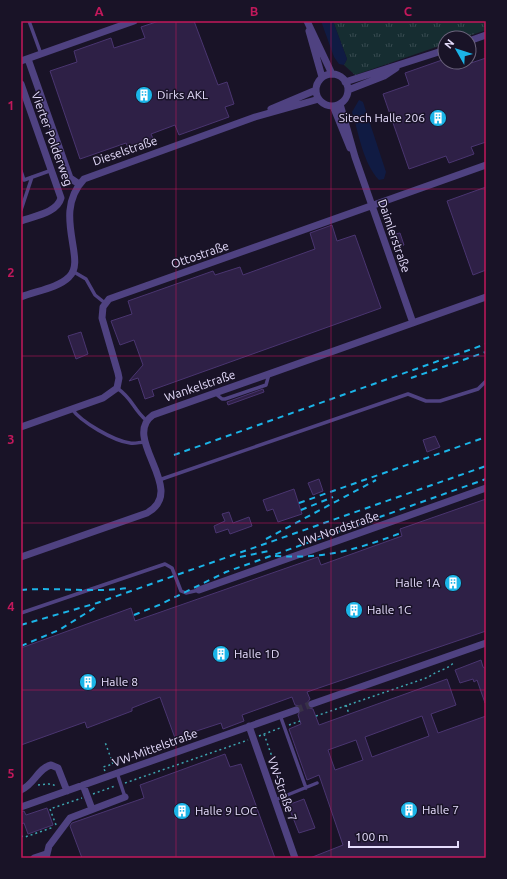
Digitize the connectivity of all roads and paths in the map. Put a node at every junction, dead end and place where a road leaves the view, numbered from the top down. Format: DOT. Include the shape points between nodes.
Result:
graph roads {
  1 [pos="29,21"];
  2 [pos="134,21"];
  3 [pos="307,21"];
  4 [pos="437,53"];
  5 [pos="41,54"];
  6 [pos="24,60"];
  7 [pos="401,65"];
  8 [pos="332,74"];
  9 [pos="322,77"];
  10 [pos="345,82"];
  11 [pos="21,84"];
  12 [pos="316,90"];
  13 [pos="348,90"];
  14 [pos="319,99"];
  15 [pos="340,104"];
  16 [pos="332,106"];
  17 [pos="255,117"];
  18 [pos="355,158"];
  19 [pos="486,165"];
  20 [pos="52,170"];
  21 [pos="21,171"];
  22 [pos="32,177"];
  23 [pos="24,180"];
  24 [pos="21,184"];
  25 [pos="79,184"];
  26 [pos="371,206"];
  27 [pos="21,210"];
  28 [pos="21,221"];
  29 [pos="74,272"];
  30 [pos="21,297"];
  31 [pos="486,297"];
  32 [pos="105,303"];
  33 [pos="413,323"];
  34 [pos="486,381"];
  35 [pos="117,388"];
  36 [pos="72,409"];
  37 [pos="146,420"];
  38 [pos="21,427"];
  39 [pos="145,442"];
  40 [pos="159,480"];
  41 [pos="486,488"];
  42 [pos="21,557"];
  43 [pos="199,590"];
  44 [pos="21,613"];
  45 [pos="486,643"];
  46 [pos="457,659"];
  47 [pos="312,704"];
  48 [pos="346,705"];
  49 [pos="296,710"];
  50 [pos="350,714"];
  51 [pos="280,715"];
  52 [pos="316,716"];
  53 [pos="300,721"];
  54 [pos="249,726"];
  55 [pos="284,727"];
  56 [pos="264,734"];
  57 [pos="253,738"];
  58 [pos="105,742"];
  59 [pos="117,773"];
  60 [pos="107,777"];
  61 [pos="121,784"];
  62 [pos="317,784"];
  63 [pos="83,785"];
  64 [pos="111,788"];
  65 [pos="306,788"];
  66 [pos="21,790"];
  67 [pos="67,791"];
  68 [pos="286,795"];
  69 [pos="87,796"];
  70 [pos="125,797"];
  71 [pos="275,800"];
  72 [pos="21,807"];
  73 [pos="92,809"];
  74 [pos="21,836"];
  75 [pos="46,856"];
  76 [pos="34,858"];
  77 [pos="295,858"];
  1 -- 5 [label="lane"];
  2 -- 5 [label="street"];
  3 -- 8 [label="street"];
  3 -- 9 [label="street"];
  4 -- 7 [label="street"];
  5 -- 6 [label="street"];
  6 -- 25 [label="street" via="70,178"];
  7 -- 10 [label="street"];
  7 -- 13 [label="street" via="384,76"];
  8 -- 9 [label="street"];
  8 -- 10 [label="street"];
  9 -- 12 [label="street"];
  10 -- 13 [label="street"];
  11 -- 20 [label="street, Vierter Polderweg"];
  12 -- 14 [label="street"];
  12 -- 17 [label="street, Dieselstraße"];
  13 -- 15 [label="street"];
  14 -- 16 [label="street"];
  14 -- 17 [label="street, Dieselstraße"];
  15 -- 16 [label="street"];
  15 -- 18 [label="street, Daimlerstraße"];
  16 -- 18 [label="street, Daimlerstraße"];
  17 -- 25 [label="street, Dieselstraße" via="89,176"];
  18 -- 26 [label="street, Daimlerstraße"];
  19 -- 26 [label="street, Ottostraße"];
  20 -- 22 [label="lane"];
  20 -- 28 [label="street, Vierter Polderweg" via="60,193 60,202 51,210"];
  21 -- 23 [label="lane"];
  22 -- 23 [label="lane"];
  22 -- 27 [label="lane"];
  23 -- 24 [label="lane"];
  25 -- 29 [label="street" via="69,215 76,260"];
  26 -- 32 [label="street, Ottostraße" via="114,297"];
  26 -- 33 [label="street, Daimlerstraße"];
  29 -- 30 [label="street" via="60,283"];
  29 -- 32 [label="lane" via="86,279 95,295"];
  31 -- 33 [label="street, Wankelstraße"];
  32 -- 35 [label="street" via="102,318 118,373"];
  33 -- 37 [label="street, Wankelstraße" via="214,392 157,413"];
  34 -- 40 [label="lane" via="478,389 440,401 426,401 408,394"];
  35 -- 36 [label="street" via="103,398"];
  35 -- 37 [label="lane" via="128,396 137,412"];
  36 -- 38 [label="street"];
  36 -- 39 [label="lane" via="84,422 123,442"];
  37 -- 39 [label="street" via="143,428"];
  39 -- 40 [label="street"];
  40 -- 42 [label="street" via="161,496 153,510"];
  41 -- 43 [label="street, VW-Nordstraße"];
  43 -- 44 [label="lane" via="186,593 181,591 172,568 165,564"];
  45 -- 47 [label="street"];
  46 -- 48 [label="path" via="451,667 430,677"];
  48 -- 50 [label="path"];
  48 -- 52 [label="path"];
  49 -- 51 [label="street, VW-Mittelstraße"];
  51 -- 54 [label="street, VW-Mittelstraße"];
  51 -- 55 [label="lane"];
  53 -- 55 [label="path"];
  54 -- 57 [label="street, VW-Straße 7"];
  54 -- 59 [label="street, VW-Mittelstraße"];
  55 -- 56 [label="path"];
  55 -- 65 [label="lane"];
  56 -- 57 [label="path"];
  56 -- 68 [label="path"];
  57 -- 61 [label="path"];
  57 -- 71 [label="street, VW-Straße 7"];
  58 -- 60 [label="path" via="113,764 103,767"];
  59 -- 60 [label="street, VW-Mittelstraße"];
  59 -- 61 [label="lane"];
  60 -- 63 [label="street, VW-Mittelstraße"];
  60 -- 64 [label="path"];
  61 -- 64 [label="path"];
  61 -- 70 [label="lane"];
  62 -- 65 [label="lane"];
  63 -- 67 [label="street, VW-Mittelstraße"];
  63 -- 69 [label="street"];
  64 -- 69 [label="path"];
  65 -- 68 [label="lane"];
  66 -- 67 [label="street" via="51,764 58,768"];
  67 -- 72 [label="street, VW-Mittelstraße"];
  68 -- 71 [label="lane"];
  69 -- 73 [label="street"];
  69 -- 74 [label="path" via="50,809 56,826 25,837"];
  70 -- 73 [label="street"];
  71 -- 77 [label="street, VW-Straße 7"];
  73 -- 75 [label="street" via="67,820 49,846"];
  75 -- 76 [label="street"];
}
